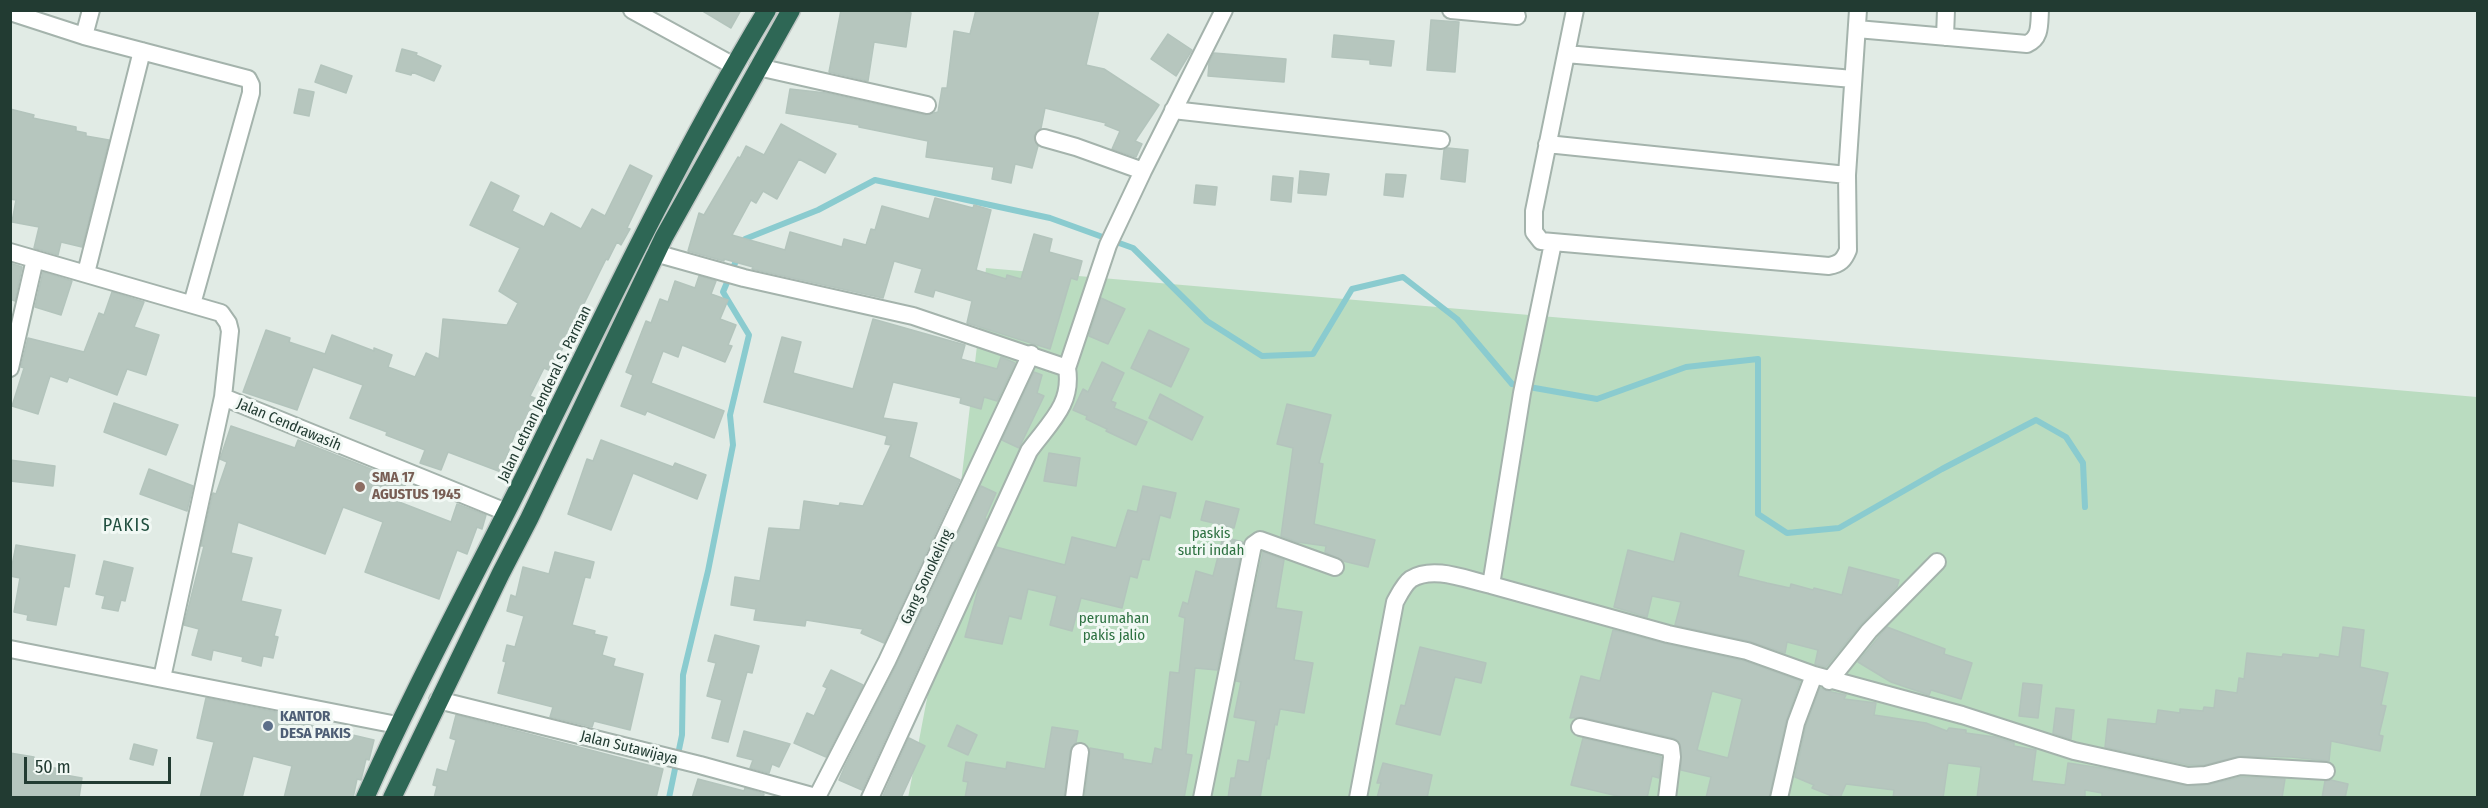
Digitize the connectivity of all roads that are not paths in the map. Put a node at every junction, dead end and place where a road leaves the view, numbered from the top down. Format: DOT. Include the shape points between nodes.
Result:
graph roads {
  1 [pos="91,10"];
  2 [pos="632,10"];
  3 [pos="767,10"];
  4 [pos="791,10"];
  5 [pos="1224,10"];
  6 [pos="1450,10"];
  7 [pos="1575,10"];
  8 [pos="1858,10"];
  9 [pos="1946,10"];
  10 [pos="2040,10"];
  11 [pos="10,12"];
  12 [pos="1517,16"];
  13 [pos="1857,29"];
  14 [pos="84,36"];
  15 [pos="1946,37"];
  16 [pos="142,51"];
  17 [pos="1566,54"];
  18 [pos="734,66"];
  19 [pos="758,67"];
  20 [pos="1854,79"];
  21 [pos="927,105"];
  22 [pos="1173,110"];
  23 [pos="1044,138"];
  24 [pos="1441,140"];
  25 [pos="1547,144"];
  26 [pos="1143,171"];
  27 [pos="1847,175"];
  28 [pos="1553,243"];
  29 [pos="10,252"];
  30 [pos="656,253"];
  31 [pos="35,259"];
  32 [pos="86,273"];
  33 [pos="192,304"];
  34 [pos="1031,354"];
  35 [pos="10,368"];
  36 [pos="1067,368"];
  37 [pos="223,397"];
  38 [pos="506,512"];
  39 [pos="1937,562"];
  40 [pos="1335,567"];
  41 [pos="1491,585"];
  42 [pos="10,649"];
  43 [pos="162,678"];
  44 [pos="1822,678"];
  45 [pos="438,700"];
  46 [pos="397,725"];
  47 [pos="1580,727"];
  48 [pos="1080,752"];
  49 [pos="2326,771"];
  50 [pos="818,797"];
  51 [pos="364,798"];
  52 [pos="392,798"];
  53 [pos="870,798"];
  54 [pos="1074,798"];
  55 [pos="1202,798"];
  56 [pos="1358,798"];
  57 [pos="1667,798"];
  58 [pos="1779,798"];
  1 -- 14 [label="street"];
  2 -- 18 [label="street"];
  3 -- 18 [label="highway, Jalan Letnan Jenderal S. Parman"];
  4 -- 19 [label="highway"];
  5 -- 22 [label="street"];
  6 -- 12 [label="street"];
  7 -- 17 [label="street"];
  8 -- 13 [label="street"];
  9 -- 15 [label="street"];
  10 -- 15 [label="street" via="2038,35 2027,45"];
  11 -- 14 [label="street"];
  13 -- 15 [label="street"];
  13 -- 20 [label="street"];
  14 -- 16 [label="street"];
  16 -- 32 [label="street"];
  16 -- 33 [label="street" via="248,79 251,85"];
  17 -- 20 [label="street"];
  17 -- 25 [label="street"];
  18 -- 38 [label="highway, Jalan Letnan Jenderal S. Parman" via="640,242"];
  19 -- 21 [label="street"];
  19 -- 30 [label="highway"];
  20 -- 27 [label="street"];
  22 -- 24 [label="street"];
  22 -- 26 [label="street"];
  23 -- 26 [label="street"];
  25 -- 27 [label="street"];
  25 -- 28 [label="street" via="1534,211 1534,232 1541,241"];
  26 -- 36 [label="street" via="1108,245"];
  27 -- 28 [label="street" via="1848,250 1839,264"];
  28 -- 41 [label="street" via="1522,393"];
  29 -- 31 [label="street, Jalan Cendrawasih"];
  30 -- 34 [label="street" via="744,278 914,316"];
  30 -- 45 [label="highway"];
  31 -- 32 [label="street, Jalan Cendrawasih"];
  31 -- 35 [label="street"];
  32 -- 33 [label="street, Jalan Cendrawasih"];
  33 -- 37 [label="street, Jalan Cendrawasih" via="221,313 228,323"];
  34 -- 36 [label="street"];
  34 -- 50 [label="street, Gang Sonokeling" via="887,661"];
  36 -- 53 [label="street" via="1068,394 1063,405 1029,451"];
  37 -- 38 [label="street, Jalan Cendrawasih"];
  37 -- 43 [label="street"];
  38 -- 46 [label="highway, Jalan Letnan Jenderal S. Parman"];
  39 -- 44 [label="street"];
  40 -- 55 [label="street" via="1260,540 1253,545"];
  41 -- 44 [label="street" via="1668,634 1747,651"];
  41 -- 56 [label="street" via="1437,573 1410,580 1402,590 1395,603"];
  42 -- 43 [label="street"];
  43 -- 46 [label="street"];
  44 -- 49 [label="street" via="1962,715 2074,751 2188,776 2240,766"];
  44 -- 58 [label="street" via="1796,723"];
  45 -- 50 [label="street, Jalan Sutawijaya"];
  45 -- 52 [label="highway"];
  46 -- 51 [label="highway, Jalan Letnan Jenderal S. Parman"];
  47 -- 57 [label="street" via="1671,748"];
  48 -- 54 [label="street"];
}
